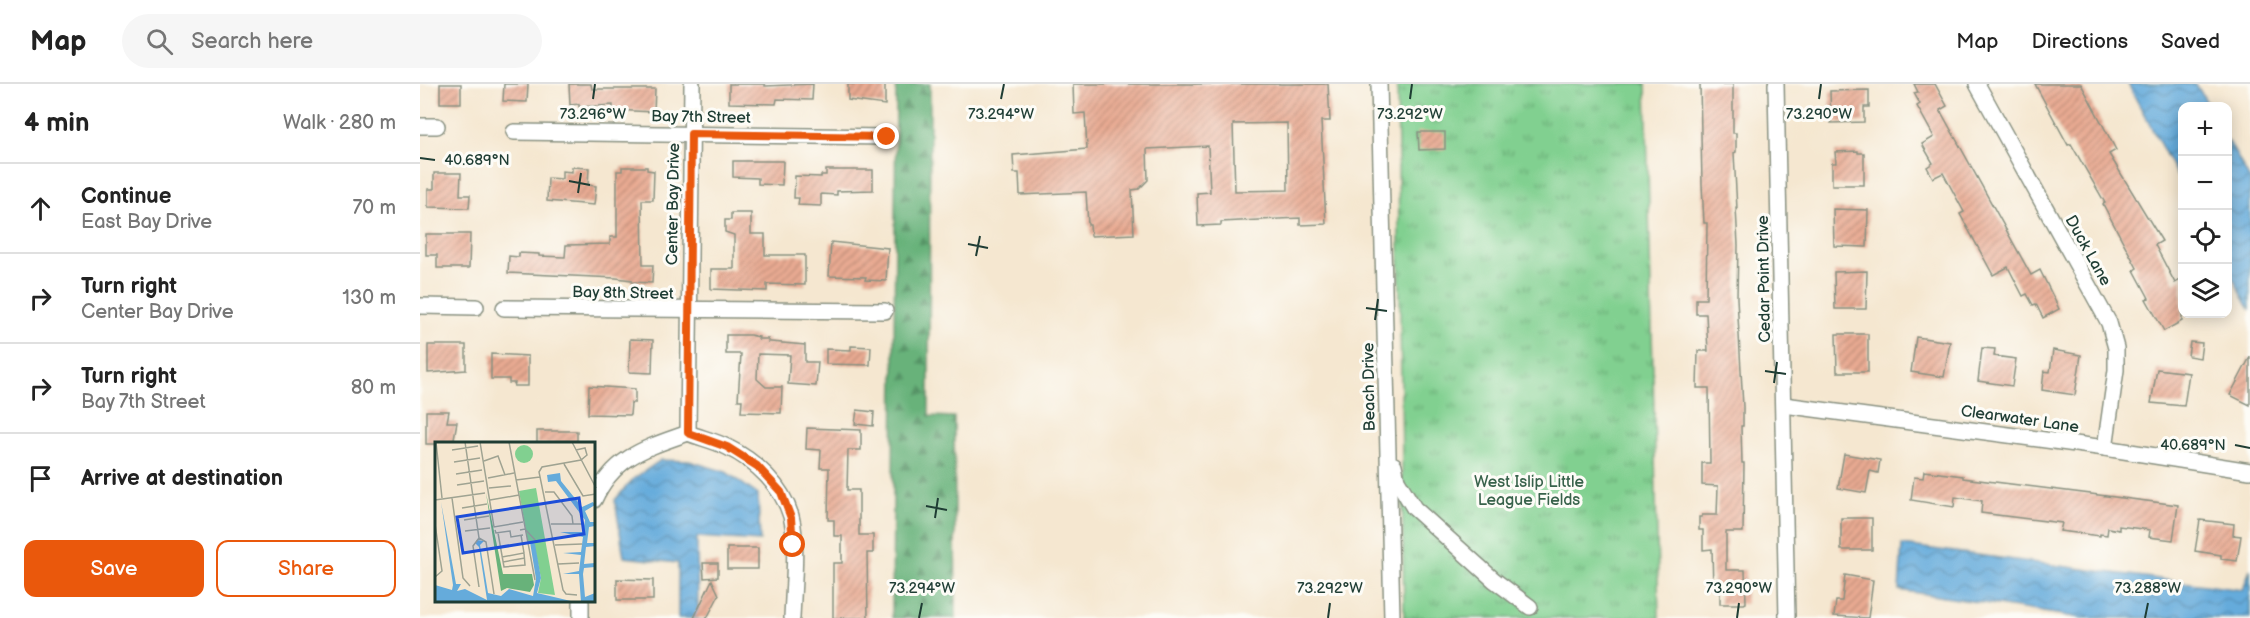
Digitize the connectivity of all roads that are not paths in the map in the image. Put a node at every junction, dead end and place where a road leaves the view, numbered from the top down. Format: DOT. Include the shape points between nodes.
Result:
graph roads {
  1 [pos="692,84"];
  2 [pos="1379,84"];
  3 [pos="1776,84"];
  4 [pos="1977,84"];
  5 [pos="420,126"];
  6 [pos="437,126"];
  7 [pos="514,132"];
  8 [pos="691,134"];
  9 [pos="887,137"];
  10 [pos="420,306"];
  11 [pos="476,307"];
  12 [pos="504,308"];
  13 [pos="689,311"];
  14 [pos="885,311"];
  15 [pos="1784,405"];
  16 [pos="1387,418"];
  17 [pos="688,433"];
  18 [pos="2105,448"];
  19 [pos="2250,471"];
  20 [pos="596,495"];
  21 [pos="1530,607"];
  22 [pos="792,618"];
  23 [pos="1392,618"];
  24 [pos="1787,618"];
  1 -- 8 [label="street, Center Bay Drive"];
  2 -- 16 [label="street, Beach Drive"];
  3 -- 15 [label="street, Cedar Point Drive"];
  4 -- 18 [label="street, Duck Lane" via="2109,323 2116,348 2116,370"];
  5 -- 6 [label="street"];
  7 -- 8 [label="street, Bay 7th Street"];
  8 -- 9 [label="street, Bay 7th Street"];
  8 -- 13 [label="street, Center Bay Drive"];
  10 -- 11 [label="street"];
  12 -- 13 [label="street, Bay 8th Street"];
  13 -- 14 [label="street, Bay 8th Street"];
  13 -- 17 [label="street, Center Bay Drive"];
  15 -- 18 [label="street, Clearwater Lane"];
  15 -- 24 [label="street, Cedar Point Drive"];
  16 -- 21 [label="street" via="1396,480 1414,508"];
  16 -- 23 [label="street, Beach Drive"];
  17 -- 20 [label="street" via="627,458 602,481"];
  17 -- 22 [label="street" via="727,447 757,466 781,492 791,518"];
  18 -- 19 [label="street, Clearwater Lane"];
}
